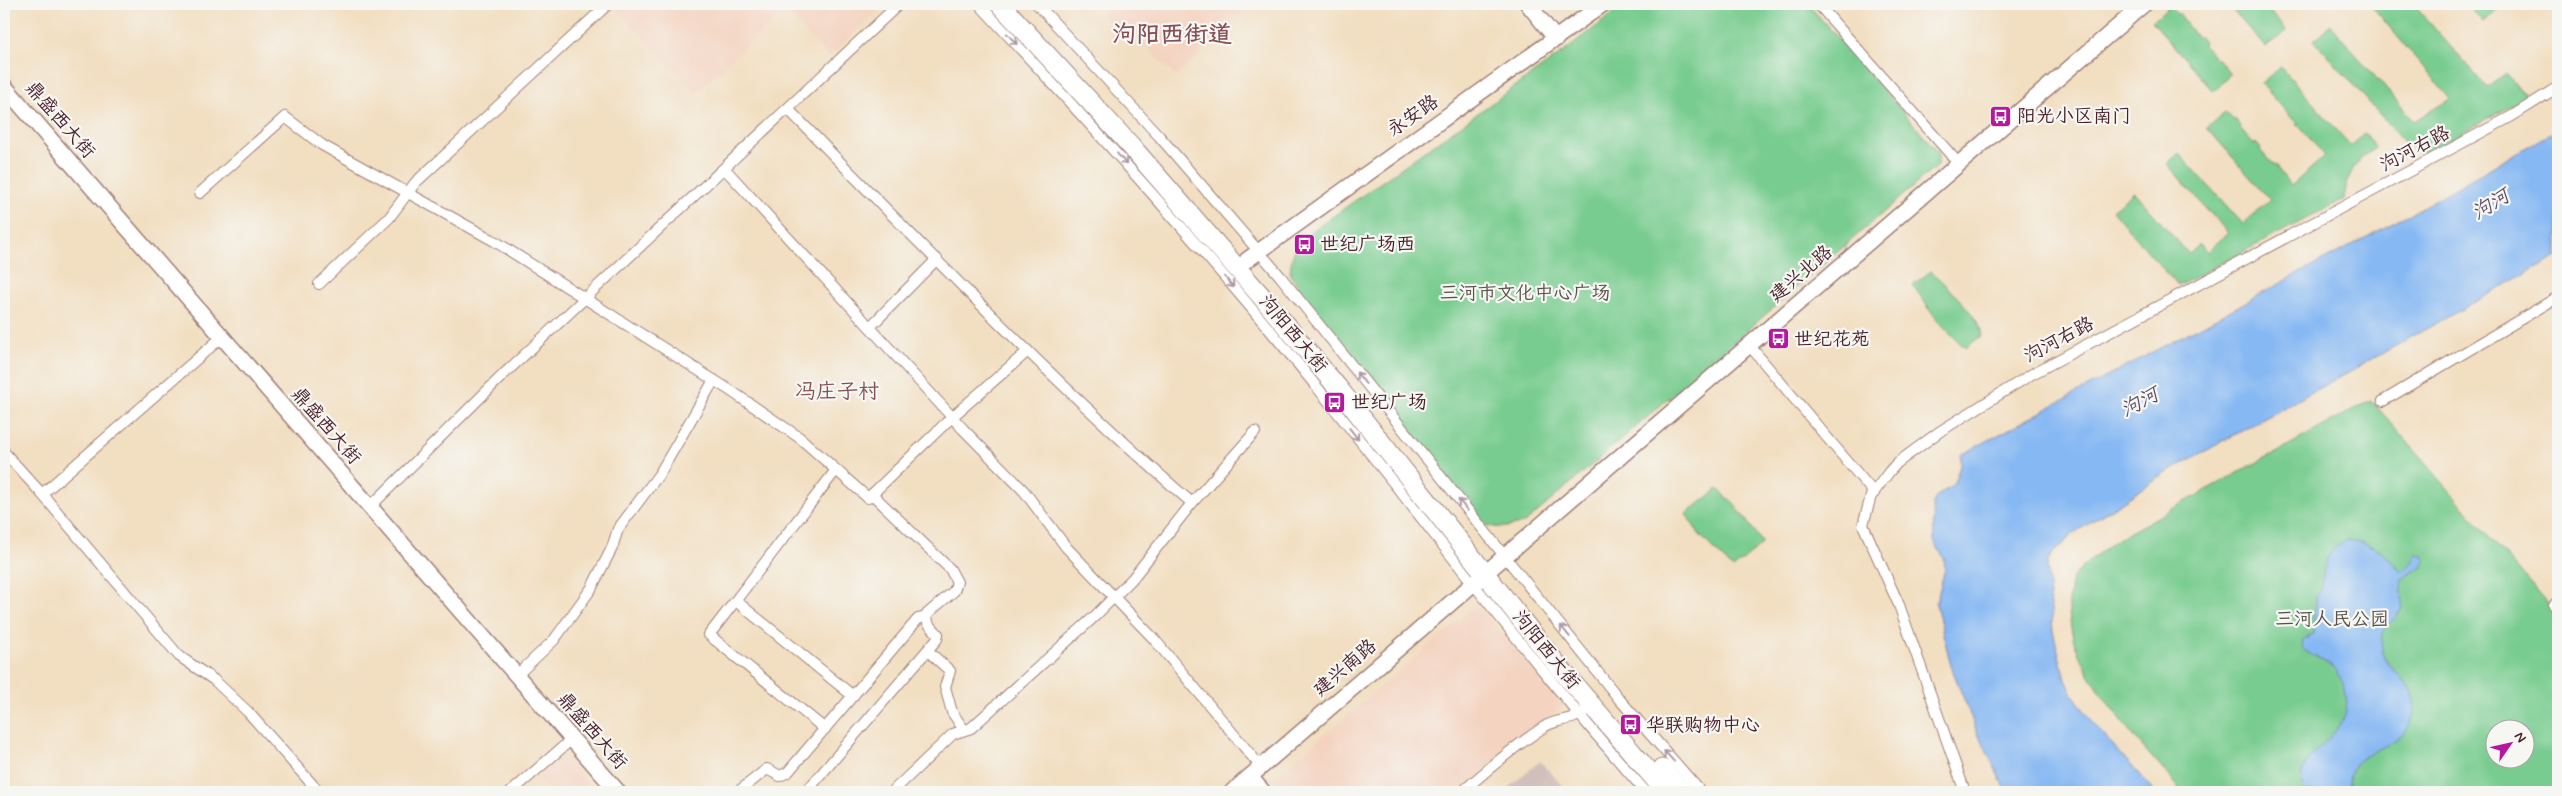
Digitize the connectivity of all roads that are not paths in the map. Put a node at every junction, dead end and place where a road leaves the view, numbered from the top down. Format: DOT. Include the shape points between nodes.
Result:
graph roads {
  1 [pos="608,4"];
  2 [pos="899,4"];
  3 [pos="979,4"];
  4 [pos="1000,4"];
  5 [pos="1017,4"];
  6 [pos="1038,4"];
  7 [pos="1528,4"];
  8 [pos="1603,4"];
  9 [pos="1818,4"];
  10 [pos="2144,4"];
  11 [pos="1556,39"];
  12 [pos="4,86"];
  13 [pos="2558,87"];
  14 [pos="788,109"];
  15 [pos="1958,164"];
  16 [pos="725,169"];
  17 [pos="200,193"];
  18 [pos="407,194"];
  19 [pos="1253,256"];
  20 [pos="937,259"];
  21 [pos="319,284"];
  22 [pos="2558,296"];
  23 [pos="585,299"];
  24 [pos="870,328"];
  25 [pos="222,337"];
  26 [pos="1749,345"];
  27 [pos="1028,351"];
  28 [pos="714,380"];
  29 [pos="2383,401"];
  30 [pos="952,417"];
  31 [pos="1255,432"];
  32 [pos="4,452"];
  33 [pos="836,470"];
  34 [pos="1874,493"];
  35 [pos="42,494"];
  36 [pos="872,494"];
  37 [pos="1192,503"];
  38 [pos="370,507"];
  39 [pos="1489,570"];
  40 [pos="1114,597"];
  41 [pos="736,601"];
  42 [pos="926,617"];
  43 [pos="928,651"];
  44 [pos="516,675"];
  45 [pos="853,696"];
  46 [pos="1585,710"];
  47 [pos="825,729"];
  48 [pos="964,730"];
  49 [pos="572,739"];
  50 [pos="1256,772"];
  51 [pos="319,792"];
  52 [pos="511,792"];
  53 [pos="618,792"];
  54 [pos="738,792"];
  55 [pos="806,792"];
  56 [pos="897,792"];
  57 [pos="1232,792"];
  58 [pos="1263,792"];
  59 [pos="1462,792"];
  60 [pos="1646,792"];
  61 [pos="1666,792"];
  62 [pos="1682,792"];
  63 [pos="1701,792"];
  64 [pos="1965,792"];
  1 -- 18 [label="street"];
  2 -- 14 [label="street"];
  3 -- 39 [label="street, one-way" via="1113,149 1326,398"];
  4 -- 39 [label="highway, 泃阳西大街" via="1130,145 1262,297"];
  5 -- 19 [label="highway, 泃阳西大街"];
  6 -- 19 [label="street" via="1160,136"];
  7 -- 11 [label="street"];
  8 -- 11 [label="street, 永安路"];
  9 -- 15 [label="street"];
  10 -- 15 [label="street, 建兴北路"];
  11 -- 19 [label="street, 永安路"];
  12 -- 25 [label="street, 鼎盛西大街"];
  13 -- 34 [label="street, 泃河右路" via="2512,116 2032,374 1914,450 1897,463"];
  14 -- 16 [label="street"];
  14 -- 20 [label="street"];
  15 -- 26 [label="street, 建兴北路"];
  16 -- 23 [label="street"];
  16 -- 24 [label="street"];
  17 -- 18 [label="street" via="285,117 322,145"];
  18 -- 21 [label="street" via="388,218"];
  18 -- 23 [label="street" via="496,242"];
  39 -- 19 [label="highway, 泃阳西大街, one-way"];
  20 -- 24 [label="street"];
  20 -- 27 [label="street"];
  22 -- 29 [label="street"];
  23 -- 28 [label="street"];
  23 -- 38 [label="street"];
  24 -- 30 [label="street"];
  25 -- 35 [label="street"];
  25 -- 38 [label="street, 鼎盛西大街"];
  26 -- 34 [label="street"];
  26 -- 39 [label="street, 建兴北路"];
  27 -- 30 [label="street"];
  27 -- 37 [label="street" via="1135,454"];
  28 -- 33 [label="street" via="800,438"];
  28 -- 44 [label="street" via="660,472 618,529 591,590 554,640"];
  30 -- 36 [label="street"];
  30 -- 40 [label="street" via="1024,492 1066,547"];
  31 -- 37 [label="street"];
  32 -- 35 [label="street"];
  33 -- 36 [label="street" via="868,498"];
  33 -- 41 [label="street"];
  34 -- 64 [label="street, 泃河右路" via="1863,519 1866,537 1899,604"];
  35 -- 51 [label="street" via="179,656 214,680 248,712"];
  36 -- 42 [label="street" via="957,579 954,591 935,605"];
  37 -- 40 [label="street"];
  38 -- 44 [label="street, 鼎盛西大街"];
  39 -- 46 [label="highway, 泃阳西大街"];
  39 -- 50 [label="street, 建兴南路"];
  39 -- 62 [label="highway, 泃阳西大街"];
  63 -- 39 [label="street, one-way" via="1620,700"];
  40 -- 48 [label="street" via="971,728"];
  40 -- 50 [label="street" via="1154,639"];
  41 -- 45 [label="street"];
  41 -- 47 [label="street" via="709,635"];
  42 -- 43 [label="street" via="939,637"];
  42 -- 45 [label="street" via="918,619"];
  43 -- 48 [label="street" via="950,671 944,681 945,687 952,712"];
  43 -- 55 [label="street"];
  44 -- 49 [label="street, 鼎盛西大街"];
  45 -- 47 [label="street"];
  46 -- 59 [label="street" via="1575,719 1545,726 1518,744"];
  46 -- 60 [label="street"];
  46 -- 61 [label="highway, 泃阳西大街"];
  47 -- 54 [label="street" via="783,776 767,770"];
  48 -- 56 [label="street" via="953,734 895,790"];
  49 -- 52 [label="street"];
  49 -- 53 [label="street, 鼎盛西大街"];
  50 -- 57 [label="street, 建兴南路"];
  50 -- 58 [label="street"];
}
